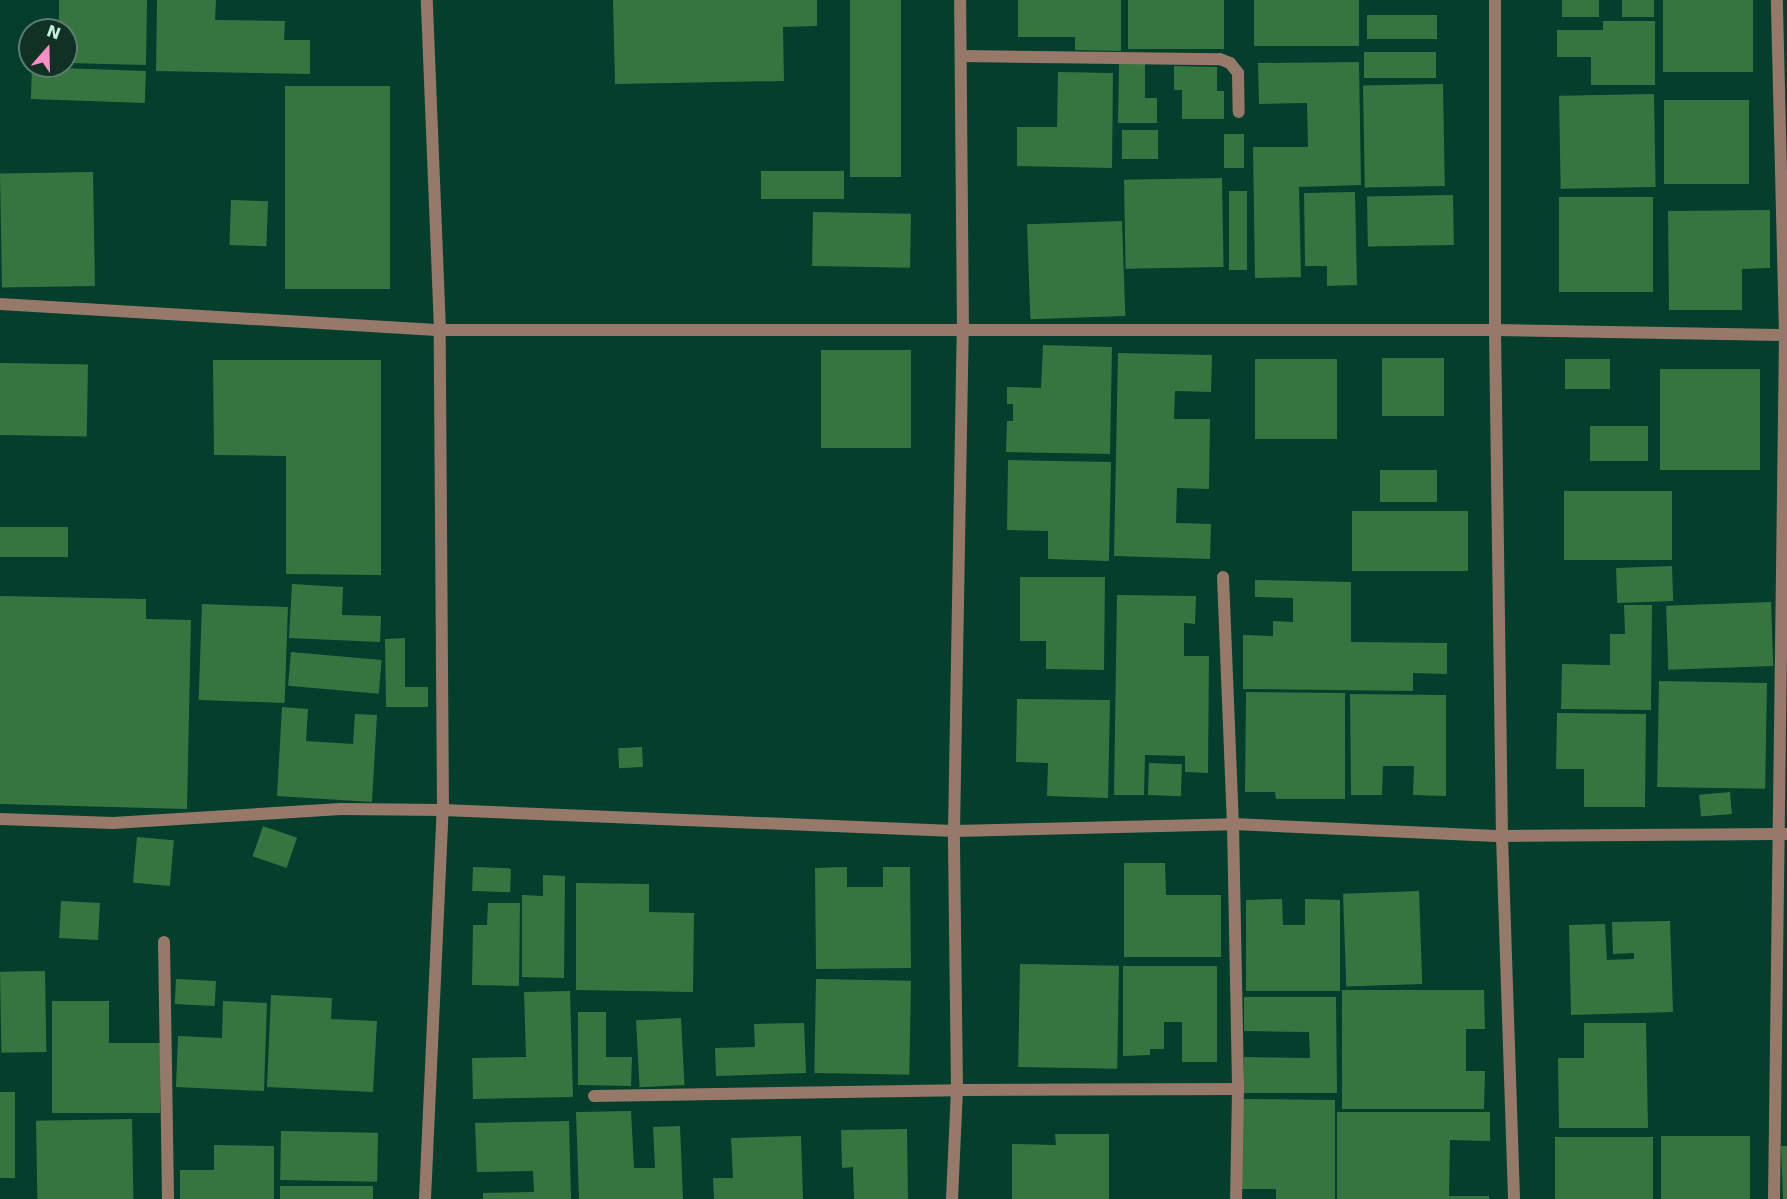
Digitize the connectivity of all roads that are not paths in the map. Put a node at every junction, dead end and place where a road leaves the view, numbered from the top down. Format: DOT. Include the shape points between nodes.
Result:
graph roads {
  1 [pos="427,0"];
  2 [pos="960,0"];
  3 [pos="1496,0"];
  4 [pos="1777,0"];
  5 [pos="961,56"];
  6 [pos="1782,56"];
  7 [pos="1239,112"];
  8 [pos="0,304"];
  9 [pos="440,330"];
  10 [pos="1495,330"];
  11 [pos="963,332"];
  12 [pos="1786,335"];
  13 [pos="1223,577"];
  14 [pos="443,810"];
  15 [pos="0,819"];
  16 [pos="1233,824"];
  17 [pos="954,831"];
  18 [pos="1782,834"];
  19 [pos="1502,836"];
  20 [pos="164,942"];
  21 [pos="1238,1089"];
  22 [pos="957,1090"];
  23 [pos="594,1096"];
  24 [pos="168,1199"];
  25 [pos="425,1199"];
  26 [pos="952,1199"];
  27 [pos="1236,1199"];
  28 [pos="1514,1199"];
  29 [pos="1774,1199"];
  1 -- 9 [label="street"];
  2 -- 5 [label="street"];
  3 -- 10 [label="street"];
  4 -- 6 [label="street"];
  5 -- 7 [label="street" via="1220,59 1238,73"];
  5 -- 11 [label="street"];
  6 -- 12 [label="street"];
  8 -- 9 [label="street"];
  9 -- 11 [label="street"];
  9 -- 14 [label="street"];
  10 -- 11 [label="street"];
  10 -- 12 [label="street"];
  10 -- 19 [label="street"];
  11 -- 17 [label="street"];
  12 -- 18 [label="street"];
  13 -- 16 [label="street"];
  14 -- 15 [label="street" via="270,812 113,823"];
  14 -- 17 [label="street"];
  14 -- 25 [label="street"];
  16 -- 17 [label="street"];
  16 -- 19 [label="street"];
  16 -- 21 [label="street"];
  17 -- 22 [label="street"];
  18 -- 19 [label="street"];
  18 -- 29 [label="street"];
  19 -- 28 [label="street"];
  20 -- 24 [label="street"];
  21 -- 22 [label="street"];
  21 -- 27 [label="street"];
  22 -- 23 [label="street"];
  22 -- 26 [label="street"];
}
